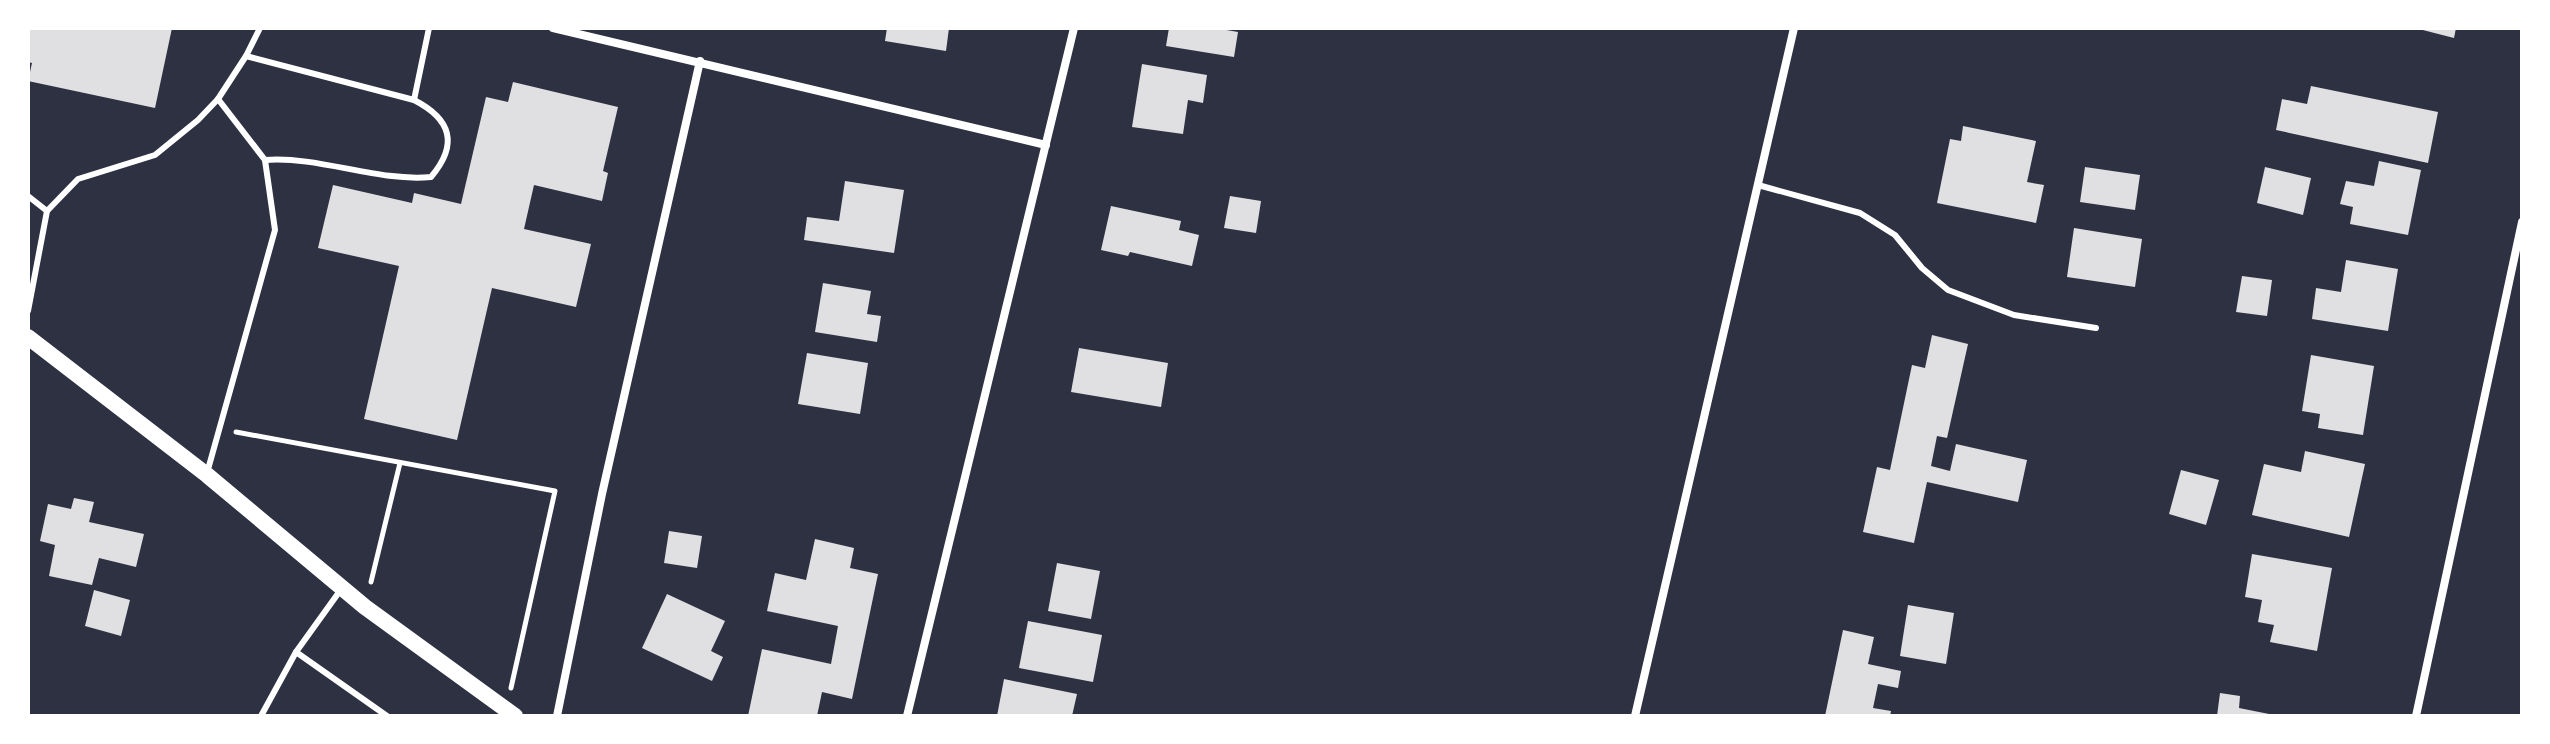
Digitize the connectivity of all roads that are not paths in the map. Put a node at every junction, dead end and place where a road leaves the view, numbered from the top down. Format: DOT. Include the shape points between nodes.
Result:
graph roads {
  1 [pos="260,28"];
  2 [pos="429,28"];
  3 [pos="553,28"];
  4 [pos="1074,28"];
  5 [pos="1794,28"];
  6 [pos="246,56"];
  7 [pos="700,61"];
  8 [pos="218,99"];
  9 [pos="414,100"];
  10 [pos="1046,145"];
  11 [pos="265,160"];
  12 [pos="1758,185"];
  13 [pos="28,196"];
  14 [pos="47,211"];
  15 [pos="2522,222"];
  16 [pos="28,311"];
  17 [pos="2096,328"];
  18 [pos="28,337"];
  19 [pos="207,475"];
  20 [pos="342,588"];
  21 [pos="296,652"];
  22 [pos="511,712"];
  23 [pos="261,716"];
  24 [pos="387,716"];
  25 [pos="557,716"];
  26 [pos="907,716"];
  27 [pos="1635,716"];
  28 [pos="2416,716"];
  1 -- 6 [label="lane"];
  2 -- 9 [label="lane"];
  3 -- 7 [label="street"];
  4 -- 10 [label="street"];
  5 -- 12 [label="street"];
  6 -- 8 [label="lane"];
  6 -- 9 [label="lane"];
  7 -- 10 [label="street"];
  7 -- 25 [label="street"];
  8 -- 11 [label="lane"];
  8 -- 14 [label="lane" via="155,155 78,179"];
  9 -- 11 [label="lane" via="446,126 448,149 431,177 411,179 292,158"];
  10 -- 26 [label="street"];
  11 -- 19 [label="lane" via="275,230"];
  12 -- 17 [label="lane" via="1860,213 1895,235 1948,290 2014,315"];
  12 -- 27 [label="street"];
  13 -- 14 [label="lane"];
  14 -- 16 [label="lane"];
  15 -- 28 [label="street"];
  18 -- 19 [label="main road"];
  19 -- 20 [label="main road"];
  20 -- 21 [label="lane"];
  20 -- 22 [label="main road"];
  21 -- 23 [label="lane"];
  21 -- 24 [label="lane"];
}
